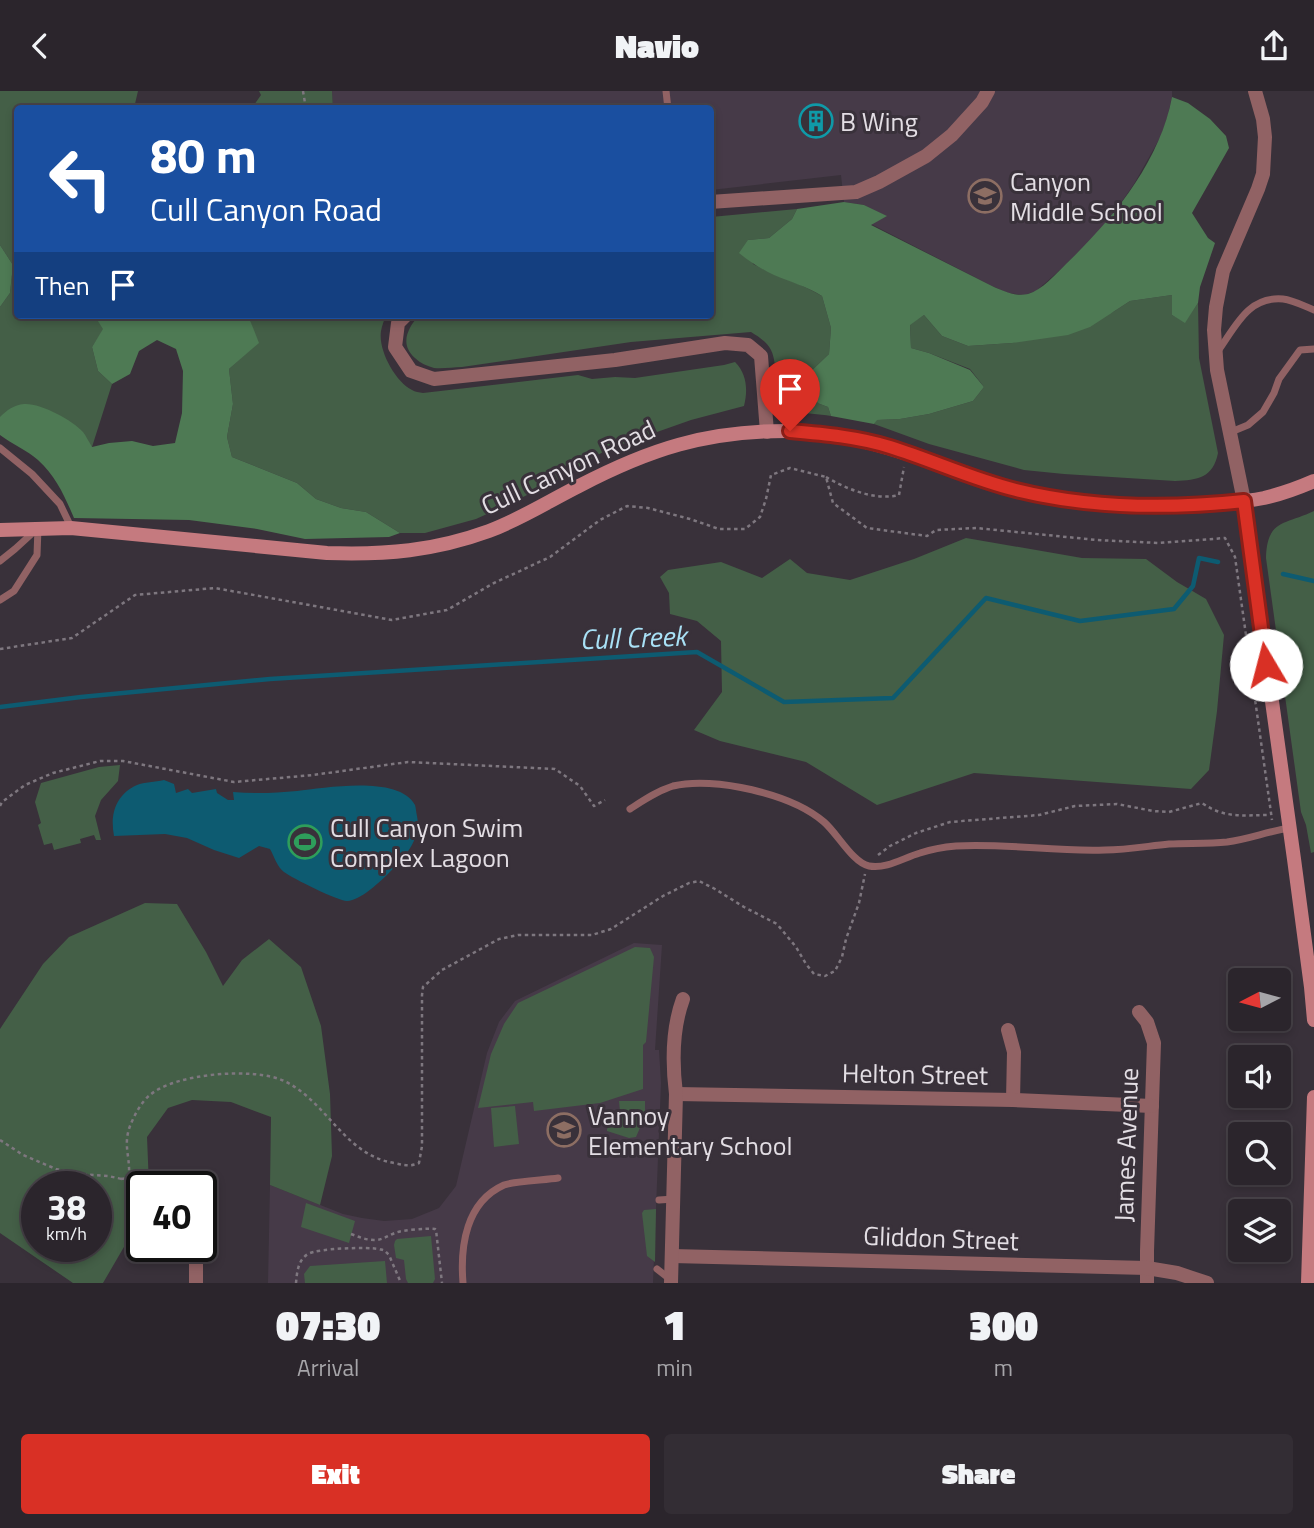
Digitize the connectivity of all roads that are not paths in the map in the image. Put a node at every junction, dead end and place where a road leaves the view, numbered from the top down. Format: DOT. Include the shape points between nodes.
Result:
graph roads {
  1 [pos="988,91"];
  2 [pos="1255,91"];
  3 [pos="714,202"];
  4 [pos="1314,310"];
  5 [pos="402,319"];
  6 [pos="1314,349"];
  7 [pos="1215,355"];
  8 [pos="767,432"];
  9 [pos="1231,432"];
  10 [pos="0,448"];
  11 [pos="1314,481"];
  12 [pos="1244,501"];
  13 [pos="38,528"];
  14 [pos="71,528"];
  15 [pos="0,530"];
  16 [pos="0,561"];
  17 [pos="0,600"];
  18 [pos="630,809"];
  19 [pos="1290,828"];
  20 [pos="683,999"];
  21 [pos="1139,1011"];
  22 [pos="1314,1020"];
  23 [pos="1008,1030"];
  24 [pos="676,1094"];
  25 [pos="1314,1097"];
  26 [pos="1013,1100"];
  27 [pos="1152,1105"];
  28 [pos="558,1178"];
  29 [pos="672,1256"];
  30 [pos="196,1262"];
  31 [pos="657,1269"];
  32 [pos="1147,1276"];
  33 [pos="671,1282"];
  34 [pos="196,1283"];
  35 [pos="463,1283"];
  36 [pos="1207,1283"];
  37 [pos="1308,1283"];
  1 -- 3 [label="street" via="953,135 926,156 856,192"];
  2 -- 7 [label="street" via="1265,137 1263,174 1223,271 1216,307"];
  4 -- 7 [label="lane" via="1285,299 1255,303"];
  5 -- 8 [label="street" via="395,347 411,371 434,379 615,361 725,343 748,345 761,356"];
  6 -- 9 [label="lane" via="1300,350 1263,412"];
  7 -- 9 [label="street"];
  8 -- 12 [label="street, Cull Canyon Road" via="849,437 1050,497 1138,505"];
  8 -- 14 [label="street, Cull Canyon Road" via="730,434 666,448 616,467 491,530 407,552 327,553"];
  9 -- 12 [label="street"];
  10 -- 14 [label="lane" via="60,504"];
  11 -- 12 [label="street, Cull Canyon Road"];
  12 -- 19 [label="street"];
  13 -- 14 [label="street, Cull Canyon Road"];
  13 -- 15 [label="street, Cull Canyon Road"];
  13 -- 16 [label="lane"];
  13 -- 17 [label="lane" via="37,555 14,591"];
  18 -- 19 [label="lane" via="658,792 693,783 762,792 805,809 823,821 860,863 876,867 958,846 1104,851 1227,842"];
  19 -- 22 [label="street"];
  20 -- 24 [label="street" via="674,1043"];
  21 -- 27 [label="street, James Avenue" via="1154,1044"];
  23 -- 26 [label="street" via="1014,1052"];
  24 -- 26 [label="street, Helton Street"];
  24 -- 29 [label="street" via="666,1199"];
  25 -- 37 [label="street"];
  26 -- 27 [label="street, Helton Street"];
  27 -- 32 [label="street, James Avenue"];
  28 -- 35 [label="lane" via="505,1184 487,1196 465,1232"];
  29 -- 32 [label="street, Gliddon Street"];
  29 -- 33 [label="street"];
  30 -- 34 [label="street"];
  31 -- 33 [label="lane"];
  32 -- 36 [label="street, Gliddon Street" via="1177,1273"];
}
